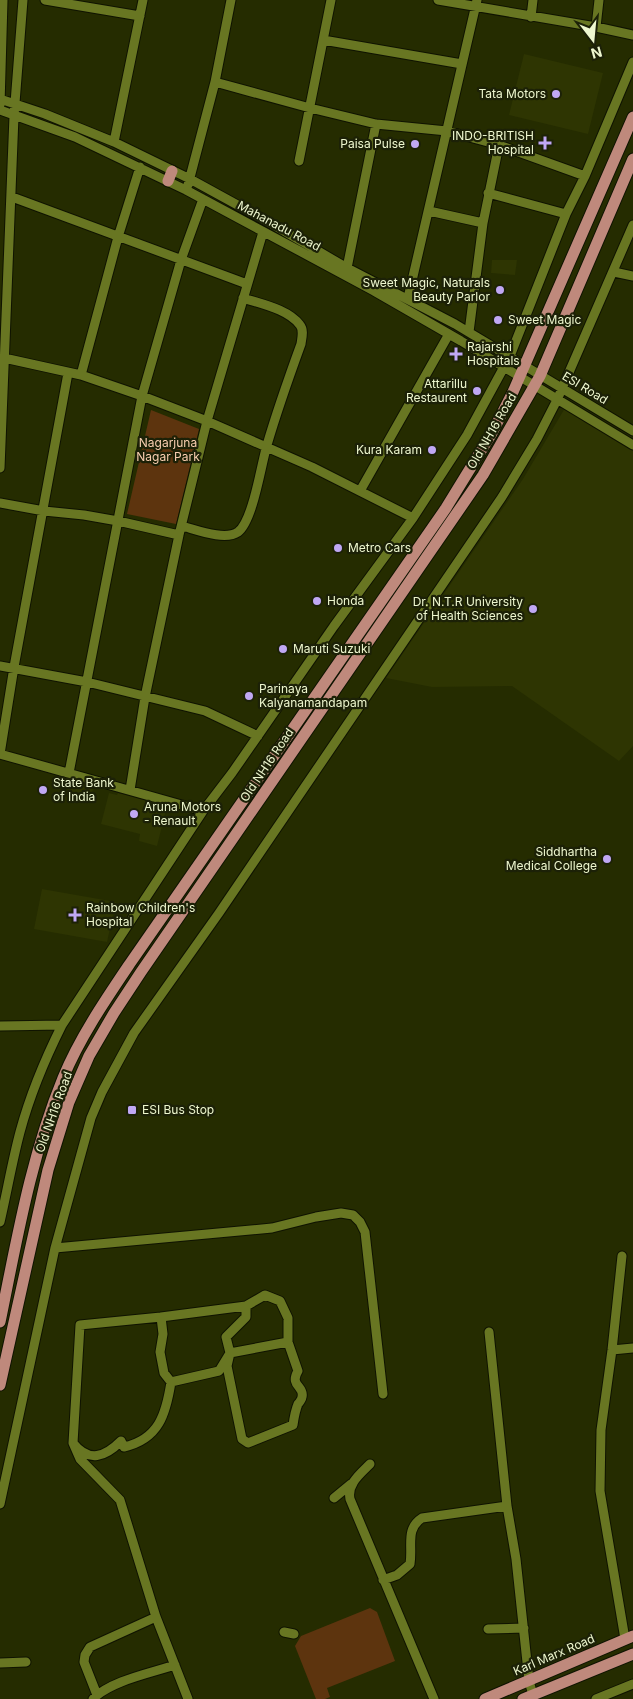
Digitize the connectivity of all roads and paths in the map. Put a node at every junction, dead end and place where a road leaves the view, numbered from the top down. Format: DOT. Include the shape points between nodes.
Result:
graph roads {
  1 [pos="3,0"];
  2 [pos="23,0"];
  3 [pos="45,0"];
  4 [pos="143,0"];
  5 [pos="231,0"];
  6 [pos="331,0"];
  7 [pos="438,0"];
  8 [pos="533,0"];
  9 [pos="599,0"];
  10 [pos="476,4"];
  11 [pos="140,16"];
  12 [pos="531,17"];
  13 [pos="596,27"];
  14 [pos="633,36"];
  15 [pos="322,40"];
  16 [pos="633,62"];
  17 [pos="462,64"];
  18 [pos="215,82"];
  19 [pos="0,99"];
  20 [pos="15,104"];
  21 [pos="0,105"];
  22 [pos="310,108"];
  23 [pos="0,110"];
  24 [pos="14,116"];
  25 [pos="633,117"];
  26 [pos="376,124"];
  27 [pos="447,131"];
  28 [pos="114,142"];
  29 [pos="499,145"];
  30 [pos="633,160"];
  31 [pos="299,161"];
  32 [pos="140,167"];
  33 [pos="170,176"];
  34 [pos="585,176"];
  35 [pos="190,180"];
  36 [pos="186,190"];
  37 [pos="488,194"];
  38 [pos="12,198"];
  39 [pos="203,199"];
  40 [pos="429,211"];
  41 [pos="566,214"];
  42 [pos="483,223"];
  43 [pos="633,225"];
  44 [pos="264,232"];
  45 [pos="118,237"];
  46 [pos="181,260"];
  47 [pos="347,268"];
  48 [pos="614,272"];
  49 [pos="633,276"];
  50 [pos="247,284"];
  51 [pos="243,298"];
  52 [pos="408,298"];
  53 [pos="469,332"];
  54 [pos="449,334"];
  55 [pos="510,356"];
  56 [pos="4,358"];
  57 [pos="504,367"];
  58 [pos="522,372"];
  59 [pos="68,373"];
  60 [pos="81,376"];
  61 [pos="537,381"];
  62 [pos="562,388"];
  63 [pos="142,396"];
  64 [pos="557,400"];
  65 [pos="207,421"];
  66 [pos="633,431"];
  67 [pos="633,445"];
  68 [pos="266,446"];
  69 [pos="0,468"];
  70 [pos="360,491"];
  71 [pos="0,503"];
  72 [pos="44,511"];
  73 [pos="413,518"];
  74 [pos="118,521"];
  75 [pos="182,526"];
  76 [pos="179,535"];
  77 [pos="0,666"];
  78 [pos="14,667"];
  79 [pos="87,682"];
  80 [pos="145,696"];
  81 [pos="258,736"];
  82 [pos="0,754"];
  83 [pos="69,773"];
  84 [pos="130,790"];
  85 [pos="203,811"];
  86 [pos="62,1025"];
  87 [pos="0,1026"];
  88 [pos="0,1222"];
  89 [pos="55,1248"];
  90 [pos="622,1256"];
  91 [pos="246,1306"];
  92 [pos="161,1317"];
  93 [pos="0,1322"];
  94 [pos="489,1332"];
  95 [pos="288,1342"];
  96 [pos="633,1348"];
  97 [pos="612,1350"];
  98 [pos="230,1353"];
  99 [pos="171,1382"];
  100 [pos="0,1385"];
  101 [pos="383,1394"];
  102 [pos="74,1442"];
  103 [pos="370,1464"];
  104 [pos="352,1484"];
  105 [pos="334,1498"];
  106 [pos="0,1504"];
  107 [pos="507,1506"];
  108 [pos="383,1580"];
  109 [pos="156,1617"];
  110 [pos="524,1628"];
  111 [pos="488,1629"];
  112 [pos="284,1632"];
  113 [pos="294,1634"];
  114 [pos="629,1637"];
  115 [pos="633,1654"];
  116 [pos="26,1662"];
  117 [pos="0,1663"];
  118 [pos="175,1665"];
  119 [pos="529,1681"];
  120 [pos="633,1684"];
  121 [pos="95,1697"];
  122 [pos="528,1697"];
  123 [pos="188,1699"];
  124 [pos="434,1699"];
  125 [pos="485,1699"];
  126 [pos="596,1699"];
  1 -- 19 [label="street"];
  2 -- 20 [label="street"];
  3 -- 11 [label="street"];
  4 -- 11 [label="street"];
  5 -- 18 [label="street"];
  6 -- 15 [label="street"];
  7 -- 10 [label="street"];
  8 -- 12 [label="street"];
  9 -- 13 [label="street"];
  10 -- 12 [label="street"];
  10 -- 17 [label="street"];
  11 -- 28 [label="street"];
  12 -- 13 [label="street"];
  13 -- 14 [label="street"];
  15 -- 17 [label="street"];
  15 -- 22 [label="street"];
  16 -- 34 [label="street"];
  17 -- 27 [label="street"];
  18 -- 22 [label="street"];
  18 -- 35 [label="street"];
  19 -- 20 [label="street, Mahanadu Road"];
  19 -- 21 [label="street"];
  20 -- 24 [label="street"];
  20 -- 28 [label="street, Mahanadu Road"];
  22 -- 26 [label="street"];
  22 -- 31 [label="street"];
  23 -- 24 [label="street, Mahanadu Road"];
  24 -- 32 [label="street, Mahanadu Road" via="75,136"];
  24 -- 38 [label="street"];
  25 -- 58 [label="main road, Old NH16 Road"];
  26 -- 27 [label="street"];
  26 -- 47 [label="street"];
  27 -- 29 [label="street"];
  27 -- 40 [label="street"];
  28 -- 33 [label="street, Mahanadu Road"];
  29 -- 34 [label="street"];
  29 -- 37 [label="street"];
  30 -- 61 [label="main road, Old NH16 Road"];
  32 -- 33 [label="street, Mahanadu Road"];
  32 -- 45 [label="street"];
  33 -- 35 [label="street, Mahanadu Road"];
  33 -- 36 [label="street, Mahanadu Road"];
  34 -- 41 [label="street"];
  35 -- 36 [label="street"];
  35 -- 47 [label="street, Mahanadu Road"];
  36 -- 39 [label="street, Mahanadu Road"];
  37 -- 41 [label="street"];
  37 -- 42 [label="street"];
  38 -- 45 [label="street"];
  38 -- 56 [label="street"];
  39 -- 44 [label="street, Mahanadu Road"];
  39 -- 46 [label="street"];
  40 -- 42 [label="street"];
  40 -- 52 [label="street"];
  41 -- 55 [label="street"];
  42 -- 53 [label="street"];
  43 -- 48 [label="street"];
  44 -- 50 [label="street"];
  44 -- 54 [label="street, Mahanadu Road"];
  45 -- 46 [label="street"];
  45 -- 60 [label="street"];
  46 -- 50 [label="street"];
  46 -- 63 [label="street"];
  47 -- 52 [label="street, Mahanadu Road"];
  48 -- 49 [label="street"];
  48 -- 62 [label="street"];
  50 -- 51 [label="street"];
  51 -- 65 [label="street"];
  51 -- 68 [label="street" via="284,313 300,325 303,332"];
  52 -- 53 [label="street, Mahanadu Road"];
  53 -- 55 [label="street, Mahanadu Road"];
  54 -- 57 [label="street, Mahanadu Road"];
  54 -- 70 [label="street"];
  55 -- 57 [label="street"];
  55 -- 58 [label="street, Mahanadu Road"];
  56 -- 59 [label="street"];
  56 -- 69 [label="street"];
  57 -- 58 [label="street, Mahanadu Road"];
  57 -- 73 [label="street" via="467,435"];
  58 -- 61 [label="street, Mahanadu Road"];
  58 -- 93 [label="main road, Old NH16 Road" via="492,433 446,508 131,962 85,1035 64,1076 37,1152"];
  59 -- 60 [label="street"];
  59 -- 72 [label="street"];
  60 -- 63 [label="street"];
  61 -- 62 [label="street, ESI Road"];
  61 -- 64 [label="street, ESI Road"];
  61 -- 100 [label="main road, Old NH16 Road" via="483,475 141,972 89,1056 69,1102 48,1170"];
  62 -- 64 [label="street"];
  62 -- 66 [label="street, ESI Road"];
  63 -- 65 [label="street"];
  63 -- 74 [label="street"];
  64 -- 67 [label="street, ESI Road"];
  64 -- 89 [label="street" via="502,497 134,1033 91,1118"];
  65 -- 68 [label="street"];
  65 -- 75 [label="street"];
  68 -- 70 [label="street"];
  68 -- 75 [label="street" via="250,509 238,532 225,536"];
  70 -- 73 [label="street"];
  71 -- 72 [label="street"];
  72 -- 74 [label="street"];
  72 -- 78 [label="street"];
  73 -- 81 [label="street"];
  74 -- 76 [label="street"];
  74 -- 79 [label="street"];
  75 -- 76 [label="street"];
  76 -- 80 [label="street"];
  77 -- 78 [label="street"];
  78 -- 79 [label="street"];
  78 -- 82 [label="street"];
  79 -- 80 [label="street"];
  79 -- 83 [label="street"];
  80 -- 81 [label="street" via="205,711"];
  80 -- 84 [label="street"];
  81 -- 85 [label="street"];
  82 -- 83 [label="street"];
  83 -- 84 [label="street"];
  84 -- 85 [label="street"];
  85 -- 86 [label="street"];
  86 -- 87 [label="street"];
  86 -- 88 [label="street" via="28,1105"];
  89 -- 101 [label="street" via="272,1228 316,1217 341,1213 353,1215 365,1232"];
  89 -- 106 [label="street"];
  90 -- 97 [label="street"];
  91 -- 92 [label="street"];
  91 -- 95 [label="street" via="265,1295 280,1300 288,1318"];
  91 -- 98 [label="street" via="246,1317 226,1338"];
  92 -- 99 [label="street" via="160,1352 164,1373"];
  92 -- 102 [label="street" via="80,1325"];
  94 -- 107 [label="street"];
  95 -- 98 [label="street"];
  95 -- 98 [label="street" via="298,1371 296,1385 302,1390 293,1425 248,1443 242,1439 227,1366"];
  96 -- 97 [label="street"];
  97 -- 114 [label="street" via="601,1430 600,1491"];
  98 -- 99 [label="street" via="219,1371"];
  99 -- 102 [label="street" via="163,1417 148,1438 124,1446 121,1441 100,1456 86,1455"];
  102 -- 109 [label="street" via="80,1459 120,1500"];
  103 -- 104 [label="street"];
  104 -- 105 [label="street"];
  104 -- 108 [label="street" via="350,1499"];
  107 -- 108 [label="street" via="431,1516 416,1522 412,1528 410,1564 397,1575"];
  107 -- 110 [label="street"];
  108 -- 124 [label="street"];
  109 -- 118 [label="street"];
  109 -- 121 [label="street" via="90,1647 84,1662"];
  110 -- 111 [label="street"];
  110 -- 119 [label="street"];
  112 -- 113 [label="street"];
  114 -- 119 [label="main road, Karl Marx Road"];
  115 -- 122 [label="main road"];
  116 -- 117 [label="street"];
  118 -- 121 [label="street" via="118,1684"];
  118 -- 123 [label="street"];
  119 -- 122 [label="street"];
  119 -- 125 [label="main road, Karl Marx Road"];
  120 -- 126 [label="street"];
}
